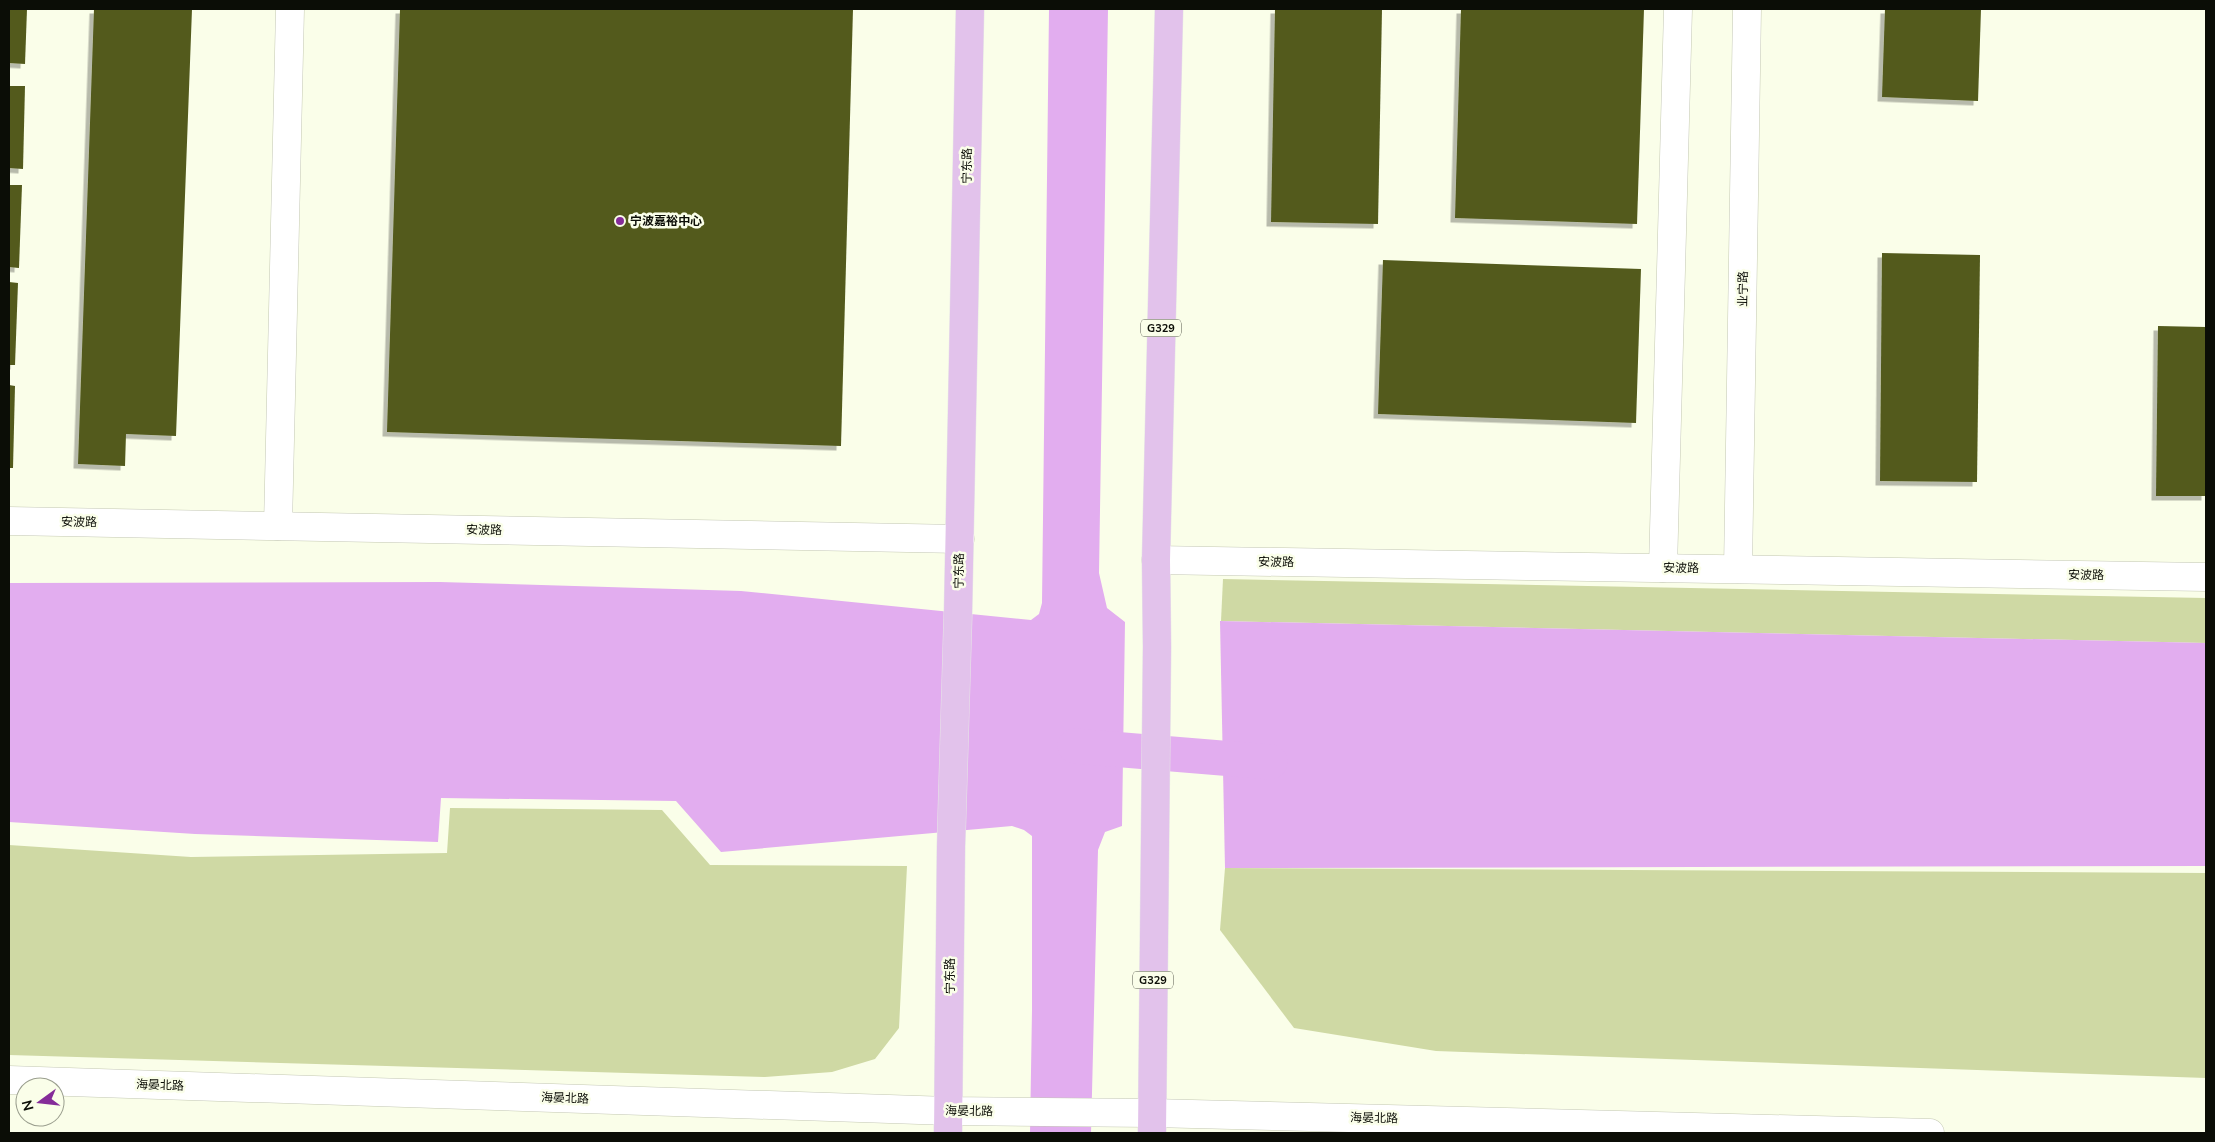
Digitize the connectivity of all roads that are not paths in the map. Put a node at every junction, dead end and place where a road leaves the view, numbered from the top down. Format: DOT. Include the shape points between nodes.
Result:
graph roads {
  1 [pos="290,9"];
  2 [pos="970,9"];
  3 [pos="1169,9"];
  4 [pos="1678,9"];
  5 [pos="1747,9"];
  6 [pos="9,521"];
  7 [pos="278,526"];
  8 [pos="960,539"];
  9 [pos="1156,560"];
  10 [pos="1663,568"];
  11 [pos="1738,569"];
  12 [pos="2206,577"];
  13 [pos="9,1080"];
  14 [pos="949,1122"];
  15 [pos="1152,1123"];
  16 [pos="1930,1133"];
  1 -- 7 [label="street"];
  2 -- 8 [label="main road, 宁东路"];
  3 -- 9 [label="main road, G329"];
  4 -- 10 [label="street"];
  5 -- 11 [label="street, 业宁路"];
  6 -- 7 [label="street, 安波路"];
  7 -- 8 [label="street, 安波路"];
  8 -- 14 [label="main road, 宁东路" via="951,847"];
  9 -- 10 [label="street, 安波路"];
  9 -- 15 [label="main road, G329" via="1158,647"];
  10 -- 11 [label="street, 安波路"];
  11 -- 12 [label="street, 安波路"];
  13 -- 14 [label="street, 海晏北路"];
  14 -- 15 [label="street, 海晏北路"];
  15 -- 16 [label="street, 海晏北路"];
}
